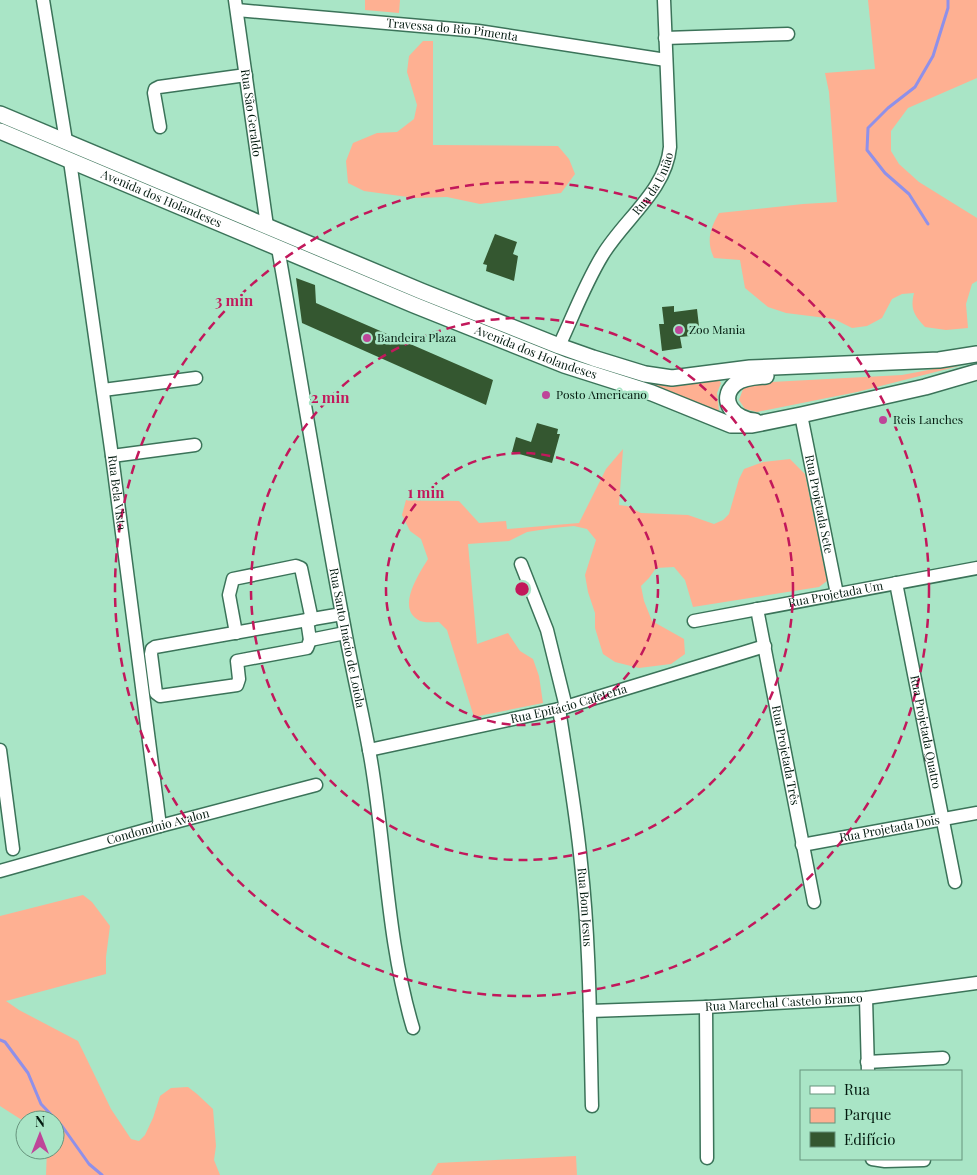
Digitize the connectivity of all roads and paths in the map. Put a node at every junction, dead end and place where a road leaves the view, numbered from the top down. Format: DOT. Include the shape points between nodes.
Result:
graph roads {
  1 [pos="43,0"];
  2 [pos="664,0"];
  3 [pos="236,5"];
  4 [pos="788,34"];
  5 [pos="665,38"];
  6 [pos="666,60"];
  7 [pos="246,75"];
  8 [pos="0,114"];
  9 [pos="160,127"];
  10 [pos="0,132"];
  11 [pos="66,141"];
  12 [pos="70,161"];
  13 [pos="267,226"];
  14 [pos="278,248"];
  15 [pos="559,346"];
  16 [pos="977,354"];
  17 [pos="939,360"];
  18 [pos="977,372"];
  19 [pos="196,378"];
  20 [pos="103,390"];
  21 [pos="801,415"];
  22 [pos="775,421"];
  23 [pos="195,445"];
  24 [pos="112,456"];
  25 [pos="521,564"];
  26 [pos="977,568"];
  27 [pos="896,583"];
  28 [pos="837,594"];
  29 [pos="757,609"];
  30 [pos="342,614"];
  31 [pos="309,620"];
  32 [pos="694,621"];
  33 [pos="236,633"];
  34 [pos="345,633"];
  35 [pos="310,640"];
  36 [pos="765,646"];
  37 [pos="563,708"];
  38 [pos="0,750"];
  39 [pos="369,750"];
  40 [pos="316,785"];
  41 [pos="977,813"];
  42 [pos="943,819"];
  43 [pos="160,826"];
  44 [pos="802,846"];
  45 [pos="13,849"];
  46 [pos="0,871"];
  47 [pos="955,882"];
  48 [pos="814,902"];
  49 [pos="977,983"];
  50 [pos="866,998"];
  51 [pos="706,1007"];
  52 [pos="590,1011"];
  53 [pos="413,1028"];
  54 [pos="943,1058"];
  55 [pos="868,1067"];
  56 [pos="592,1106"];
  57 [pos="707,1158"];
  58 [pos="876,1160"];
  59 [pos="924,1160"];
  1 -- 11 [label="street"];
  2 -- 5 [label="street, Rua da União"];
  3 -- 6 [label="street, Travessa do Rio Pimenta" via="478,32"];
  3 -- 7 [label="street, Rua São Geraldo"];
  4 -- 5 [label="street"];
  5 -- 6 [label="street, Rua da União"];
  6 -- 15 [label="street, Rua da União" via="670,147 666,165 654,188 602,255"];
  7 -- 9 [label="street" via="159,86 154,93"];
  7 -- 13 [label="street, Rua São Geraldo"];
  8 -- 11 [label="main road, Avenida dos Holandeses"];
  10 -- 12 [label="main road, Avenida dos Holandeses"];
  11 -- 13 [label="main road, Avenida dos Holandeses"];
  12 -- 14 [label="main road, Avenida dos Holandeses"];
  12 -- 20 [label="street, Rua Bela Vista"];
  13 -- 15 [label="main road, Avenida dos Holandeses"];
  14 -- 22 [label="main road, Avenida dos Holandeses" via="564,365 652,393 727,424 748,426"];
  14 -- 30 [label="street, Rua Santo Inácio de Loiola"];
  15 -- 17 [label="main road, Avenida dos Holandeses" via="626,369 667,378 760,367"];
  16 -- 17 [label="main road, Avenida dos Holandeses"];
  17 -- 22 [label="main road" via="747,378 733,387 729,403 735,415 749,421"];
  18 -- 21 [label="main road, Avenida dos Holandeses"];
  19 -- 20 [label="street"];
  20 -- 24 [label="street, Rua Bela Vista"];
  21 -- 22 [label="main road, Avenida dos Holandeses"];
  21 -- 28 [label="street, Rua Projetada Sete"];
  23 -- 24 [label="street"];
  24 -- 43 [label="street, Rua Bela Vista"];
  25 -- 37 [label="street, Rua Bom Jesus" via="547,630"];
  26 -- 27 [label="street, Rua Projetada Um"];
  27 -- 28 [label="street, Rua Projetada Um"];
  27 -- 42 [label="street, Rua Projetada Quatro"];
  28 -- 29 [label="street, Rua Projetada Um"];
  29 -- 32 [label="street, Rua Projetada Um"];
  29 -- 36 [label="street, Rua Projetada Três"];
  30 -- 31 [label="street"];
  30 -- 34 [label="street, Rua Santo Inácio de Loiola"];
  31 -- 33 [label="street"];
  31 -- 33 [label="street" via="301,568 296,566 233,579 228,595"];
  31 -- 35 [label="street"];
  33 -- 35 [label="street" via="152,649 156,693 160,696 237,684 237,661 307,648"];
  34 -- 35 [label="street"];
  34 -- 39 [label="street, Rua Santo Inácio de Loiola"];
  36 -- 37 [label="street, Rua Epitácio Cafeteria"];
  36 -- 44 [label="street, Rua Projetada Três"];
  37 -- 39 [label="street, Rua Epitácio Cafeteria"];
  37 -- 52 [label="street, Rua Bom Jesus" via="581,863"];
  38 -- 45 [label="street"];
  39 -- 53 [label="street, Rua Santo Inácio de Loiola" via="394,943"];
  40 -- 43 [label="street, Condomínio Avalon"];
  41 -- 42 [label="street, Rua Projetada Dois"];
  42 -- 44 [label="street, Rua Projetada Dois"];
  42 -- 47 [label="street, Rua Projetada Quatro"];
  43 -- 46 [label="street, Condomínio Avalon"];
  44 -- 48 [label="street, Rua Projetada Três"];
  49 -- 50 [label="street, Rua Marechal Castelo Branco"];
  50 -- 51 [label="street, Rua Marechal Castelo Branco"];
  50 -- 55 [label="street"];
  51 -- 52 [label="street, Rua Marechal Castelo Branco"];
  51 -- 57 [label="street"];
  52 -- 56 [label="street, Rua Bom Jesus"];
  54 -- 55 [label="street"];
  58 -- 59 [label="street"];
}
